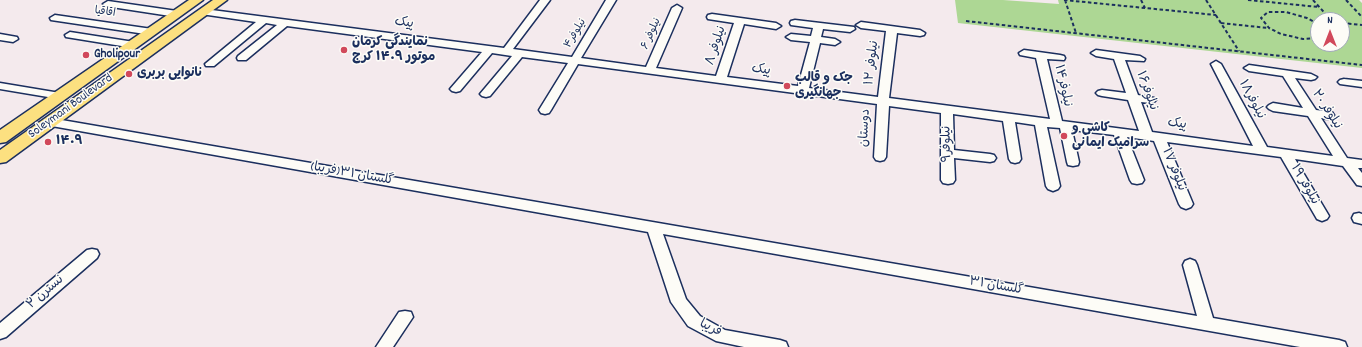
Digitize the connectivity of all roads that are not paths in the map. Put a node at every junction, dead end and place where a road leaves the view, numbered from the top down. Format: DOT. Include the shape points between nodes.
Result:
graph roads {
  1 [pos="221,0"];
  2 [pos="545,0"];
  3 [pos="611,0"];
  4 [pos="108,4"];
  5 [pos="201,6"];
  6 [pos="677,8"];
  7 [pos="177,14"];
  8 [pos="712,17"];
  9 [pos="55,18"];
  10 [pos="264,20"];
  11 [pos="740,21"];
  12 [pos="285,23"];
  13 [pos="795,23"];
  14 [pos="776,26"];
  15 [pos="819,26"];
  16 [pos="861,26"];
  17 [pos="892,28"];
  18 [pos="850,29"];
  19 [pos="152,32"];
  20 [pos="920,33"];
  21 [pos="70,35"];
  22 [pos="0,37"];
  23 [pos="791,37"];
  24 [pos="12,38"];
  25 [pos="816,40"];
  26 [pos="836,42"];
  27 [pos="134,45"];
  28 [pos="490,50"];
  29 [pos="506,52"];
  30 [pos="520,53"];
  31 [pos="1024,53"];
  32 [pos="1096,53"];
  33 [pos="1041,55"];
  34 [pos="1118,56"];
  35 [pos="242,58"];
  36 [pos="1060,58"];
  37 [pos="1140,59"];
  38 [pos="574,60"];
  39 [pos="210,64"];
  40 [pos="1216,64"];
  41 [pos="1249,68"];
  42 [pos="650,70"];
  43 [pos="1286,73"];
  44 [pos="1311,77"];
  45 [pos="720,80"];
  46 [pos="1344,82"];
  47 [pos="1362,84"];
  48 [pos="0,86"];
  49 [pos="456,89"];
  50 [pos="803,90"];
  51 [pos="1102,92"];
  52 [pos="486,94"];
  53 [pos="60,96"];
  54 [pos="1133,97"];
  55 [pos="1150,100"];
  56 [pos="883,101"];
  57 [pos="1273,107"];
  58 [pos="947,109"];
  59 [pos="545,110"];
  60 [pos="1311,112"];
  61 [pos="1328,115"];
  62 [pos="1008,117"];
  63 [pos="1040,121"];
  64 [pos="50,122"];
  65 [pos="1061,124"];
  66 [pos="1119,132"];
  67 [pos="1153,136"];
  68 [pos="0,138"];
  69 [pos="1262,150"];
  70 [pos="948,153"];
  71 [pos="1285,154"];
  72 [pos="880,157"];
  73 [pos="0,158"];
  74 [pos="990,158"];
  75 [pos="1015,159"];
  76 [pos="1345,161"];
  77 [pos="1074,162"];
  78 [pos="1362,164"];
  79 [pos="948,180"];
  80 [pos="1137,180"];
  81 [pos="1362,182"];
  82 [pos="1053,186"];
  83 [pos="1186,204"];
  84 [pos="1322,216"];
  85 [pos="654,228"];
  86 [pos="92,254"];
  87 [pos="1190,265"];
  88 [pos="405,317"];
  89 [pos="1207,324"];
  90 [pos="0,332"];
  91 [pos="384,347"];
  92 [pos="780,347"];
  93 [pos="1339,347"];
  1 -- 5 [label="main road, Soleymani Boulevard"];
  2 -- 29 [label="street"];
  3 -- 38 [label="street, نیلوفر۴"];
  4 -- 7 [label="street"];
  5 -- 7 [label="main road, Soleymani Boulevard"];
  5 -- 10 [label="street, پیک"];
  5 -- 64 [label="main road, Soleymani Boulevard"];
  6 -- 42 [label="street, نیلوفر ۶"];
  7 -- 19 [label="main road, Soleymani Boulevard"];
  8 -- 11 [label="street"];
  9 -- 19 [label="street, اقاقیا"];
  10 -- 12 [label="street, پیک"];
  10 -- 39 [label="street"];
  11 -- 14 [label="street"];
  11 -- 45 [label="street, نیلوفر ۸"];
  12 -- 28 [label="street, پیک"];
  12 -- 35 [label="street"];
  13 -- 15 [label="street"];
  15 -- 18 [label="street"];
  15 -- 25 [label="street"];
  16 -- 17 [label="street"];
  17 -- 20 [label="street"];
  17 -- 56 [label="street, نیلوفر ۱۲"];
  19 -- 27 [label="main road, Soleymani Boulevard"];
  21 -- 27 [label="street"];
  22 -- 24 [label="street"];
  23 -- 25 [label="street"];
  25 -- 26 [label="street"];
  25 -- 50 [label="street"];
  27 -- 53 [label="main road, Soleymani Boulevard"];
  28 -- 29 [label="street, پیک"];
  28 -- 49 [label="street"];
  29 -- 30 [label="street, پیک"];
  30 -- 38 [label="street, پیک"];
  30 -- 52 [label="street"];
  31 -- 33 [label="street"];
  32 -- 34 [label="street"];
  33 -- 36 [label="street"];
  33 -- 65 [label="street, نیلوفر۱۴"];
  34 -- 37 [label="street"];
  34 -- 54 [label="street, نیلوفر۱۶"];
  38 -- 42 [label="street, پیک"];
  38 -- 59 [label="street, نیلوفر۴"];
  40 -- 69 [label="street, نیلوفر۱۸"];
  41 -- 43 [label="street"];
  42 -- 45 [label="street, پیک"];
  43 -- 44 [label="street"];
  43 -- 60 [label="street, نیلوفر ۲۰"];
  45 -- 50 [label="street, پیک"];
  46 -- 47 [label="street"];
  48 -- 53 [label="street"];
  50 -- 56 [label="street, پیک"];
  51 -- 54 [label="street"];
  53 -- 68 [label="main road, Soleymani Boulevard"];
  54 -- 55 [label="street"];
  54 -- 67 [label="street, نیلوفر۱۶"];
  56 -- 58 [label="street, پیک"];
  56 -- 72 [label="street, دوستان"];
  57 -- 60 [label="street"];
  58 -- 62 [label="street, پیک"];
  58 -- 70 [label="street, نیلوفر۹"];
  60 -- 61 [label="street"];
  60 -- 76 [label="street, نیلوفر ۲۰"];
  62 -- 63 [label="street, پیک"];
  62 -- 75 [label="street"];
  63 -- 65 [label="street, پیک"];
  63 -- 82 [label="street"];
  64 -- 73 [label="main road, Soleymani Boulevard"];
  64 -- 85 [label="street, گلستان ۳۱(فریبا)"];
  65 -- 66 [label="street, پیک"];
  65 -- 77 [label="street, نیلوفر۱۴"];
  66 -- 67 [label="street, پیک"];
  66 -- 80 [label="street"];
  67 -- 69 [label="street, پیک"];
  67 -- 83 [label="street, نیلوفر ۱۷"];
  69 -- 71 [label="street, پیک"];
  70 -- 74 [label="street"];
  70 -- 79 [label="street, نیلوفر۹"];
  71 -- 76 [label="street, پیک"];
  71 -- 84 [label="street, نیلوفر ۱۹"];
  76 -- 78 [label="street, پیک"];
  76 -- 81 [label="street, نیلوفر ۲۰"];
  85 -- 89 [label="street, گلستان ۳۱"];
  85 -- 92 [label="street, فریبا" via="679,302 694,321 722,336"];
  86 -- 90 [label="street, نسترن ۲"];
  87 -- 89 [label="street"];
  88 -- 91 [label="street"];
  89 -- 93 [label="street, گلستان ۳۱"];
}
